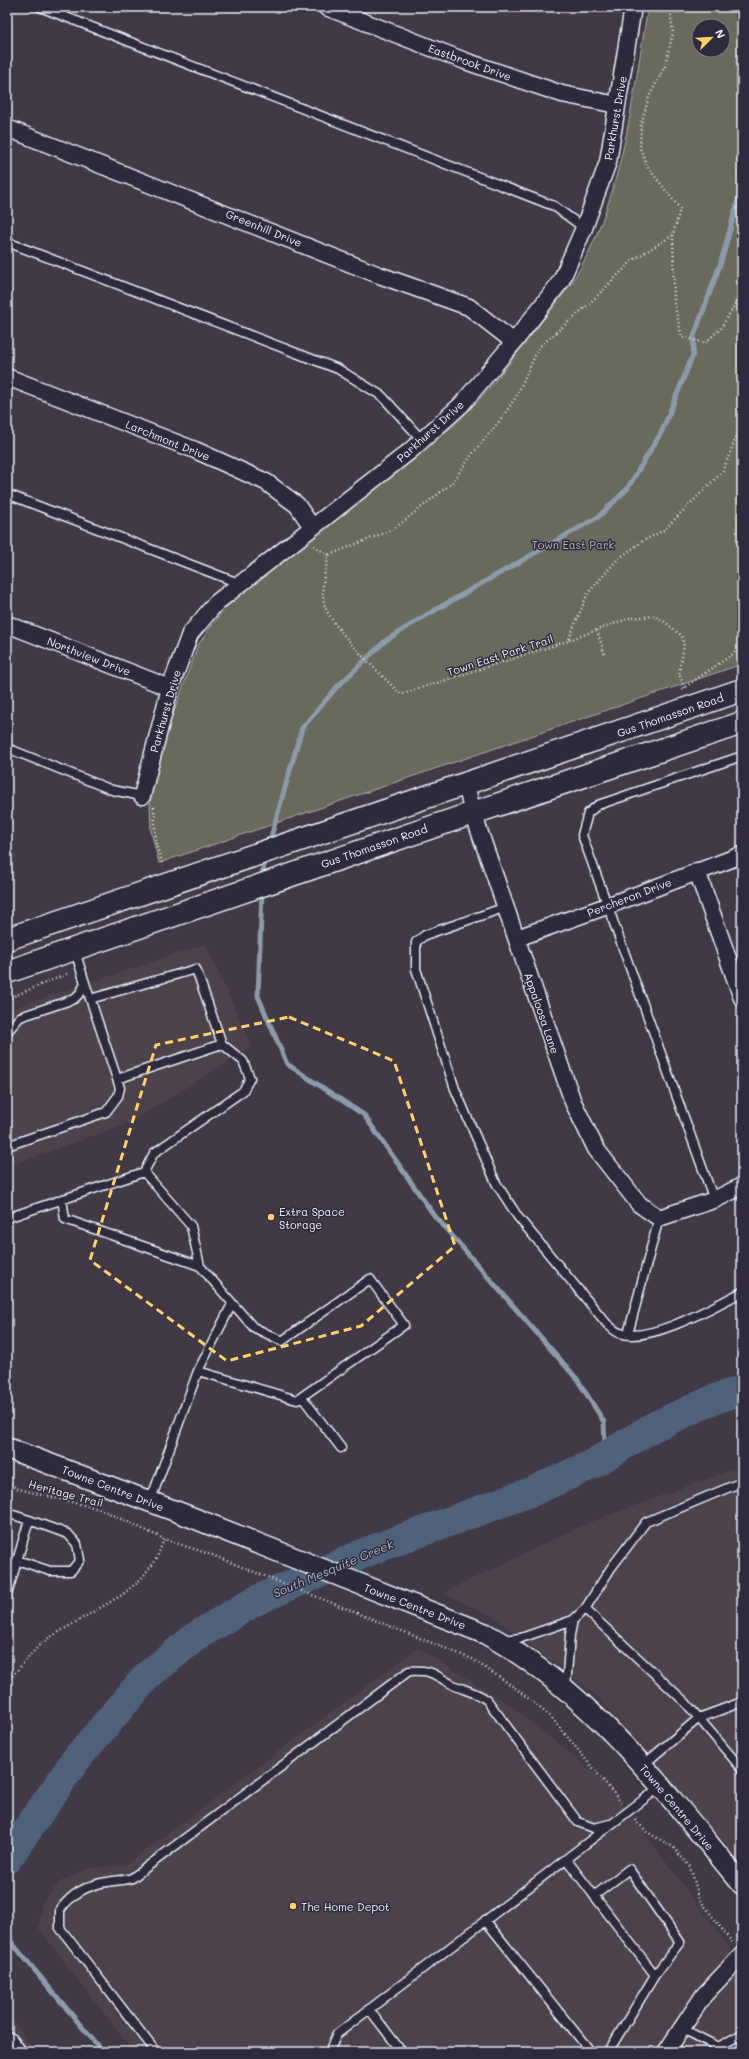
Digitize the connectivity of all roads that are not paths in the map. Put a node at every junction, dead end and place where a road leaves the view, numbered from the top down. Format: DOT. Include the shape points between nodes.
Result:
graph roads {
  1 [pos="40,7"];
  2 [pos="326,7"];
  3 [pos="633,7"];
  4 [pos="617,105"];
  5 [pos="7,128"];
  6 [pos="584,228"];
  7 [pos="7,242"];
  8 [pos="514,342"];
  9 [pos="7,377"];
  10 [pos="422,440"];
  11 [pos="7,494"];
  12 [pos="312,527"];
  13 [pos="241,584"];
  14 [pos="7,624"];
  15 [pos="170,688"];
  16 [pos="742,690"];
  17 [pos="742,723"];
  18 [pos="7,748"];
  19 [pos="742,756"];
  20 [pos="466,785"];
  21 [pos="148,800"];
  22 [pos="473,812"];
  23 [pos="742,855"];
  24 [pos="697,871"];
  25 [pos="607,906"];
  26 [pos="506,907"];
  27 [pos="9,929"];
  28 [pos="517,938"];
  29 [pos="78,959"];
  30 [pos="7,972"];
  31 [pos="84,982"];
  32 [pos="742,998"];
  33 [pos="90,999"];
  34 [pos="7,1032"];
  35 [pos="222,1044"];
  36 [pos="117,1080"];
  37 [pos="7,1146"];
  38 [pos="144,1172"];
  39 [pos="742,1186"];
  40 [pos="62,1199"];
  41 [pos="714,1200"];
  42 [pos="7,1218"];
  43 [pos="660,1218"];
  44 [pos="200,1266"];
  45 [pos="742,1292"];
  46 [pos="232,1304"];
  47 [pos="628,1334"];
  48 [pos="198,1371"];
  49 [pos="302,1397"];
  50 [pos="7,1448"];
  51 [pos="341,1448"];
  52 [pos="742,1482"];
  53 [pos="150,1502"];
  54 [pos="7,1513"];
  55 [pos="29,1520"];
  56 [pos="17,1560"];
  57 [pos="7,1595"];
  58 [pos="584,1609"];
  59 [pos="573,1620"];
  60 [pos="492,1637"];
  61 [pos="566,1689"];
  62 [pos="742,1702"];
  63 [pos="699,1718"];
  64 [pos="643,1766"];
  65 [pos="742,1769"];
  66 [pos="660,1787"];
  67 [pos="610,1824"];
  68 [pos="566,1858"];
  69 [pos="742,1884"];
  70 [pos="594,1896"];
  71 [pos="486,1920"];
  72 [pos="742,1955"];
  73 [pos="655,1975"];
  74 [pos="369,2009"];
  75 [pos="681,2028"];
  76 [pos="742,2034"];
  77 [pos="7,2036"];
  78 [pos="717,2050"];
  79 [pos="23,2052"];
  80 [pos="156,2052"];
  81 [pos="329,2052"];
  82 [pos="402,2052"];
  83 [pos="591,2052"];
  84 [pos="608,2052"];
  85 [pos="666,2052"];
  1 -- 6 [label="lane" via="554,206"];
  2 -- 4 [label="street, Eastbrook Drive" via="465,61 555,91"];
  3 -- 4 [label="street, Parkhurst Drive"];
  4 -- 6 [label="street, Parkhurst Drive" via="608,162"];
  5 -- 8 [label="street, Greenhill Drive" via="379,275 468,307"];
  6 -- 8 [label="street, Parkhurst Drive" via="561,280"];
  7 -- 10 [label="lane" via="338,369 382,396"];
  8 -- 10 [label="street, Parkhurst Drive" via="461,405"];
  9 -- 12 [label="street, Larchmont Drive" via="195,450 266,482 297,505"];
  10 -- 12 [label="street, Parkhurst Drive"];
  11 -- 13 [label="lane"];
  12 -- 13 [label="street, Parkhurst Drive"];
  13 -- 15 [label="street, Parkhurst Drive" via="216,604 190,634"];
  14 -- 15 [label="street, Northview Drive"];
  15 -- 21 [label="street, Parkhurst Drive"];
  16 -- 20 [label="main road, Gus Thomasson Road"];
  17 -- 22 [label="main road, Gus Thomasson Road"];
  18 -- 21 [label="lane" via="112,790"];
  19 -- 25 [label="lane" via="598,805 588,813 582,835"];
  20 -- 22 [label="street, Appaloosa Lane"];
  20 -- 27 [label="main road, Gus Thomasson Road" via="335,827 217,869"];
  22 -- 26 [label="street, Appaloosa Lane"];
  22 -- 29 [label="main road, Gus Thomasson Road" via="202,905"];
  23 -- 24 [label="street, Percheron Drive"];
  24 -- 25 [label="street, Percheron Drive"];
  24 -- 32 [label="street"];
  25 -- 28 [label="street, Percheron Drive"];
  25 -- 41 [label="lane"];
  26 -- 28 [label="street, Appaloosa Lane"];
  26 -- 47 [label="lane" via="425,935 416,942 416,969 455,1089 496,1183 518,1217 607,1324 620,1333"];
  28 -- 43 [label="street, Appaloosa Lane" via="573,1102 596,1149 639,1204"];
  29 -- 30 [label="main road, Gus Thomasson Road"];
  29 -- 31 [label="lane"];
  31 -- 33 [label="lane"];
  31 -- 34 [label="lane" via="81,992 74,999 20,1017"];
  33 -- 35 [label="lane" via="196,969"];
  33 -- 36 [label="lane"];
  35 -- 36 [label="lane"];
  35 -- 38 [label="lane" via="243,1061 250,1078 243,1091 154,1153"];
  36 -- 37 [label="lane" via="120,1092 106,1112"];
  38 -- 40 [label="lane"];
  38 -- 44 [label="lane" via="192,1226"];
  39 -- 41 [label="street"];
  40 -- 42 [label="lane"];
  40 -- 44 [label="lane" via="65,1219"];
  41 -- 43 [label="street"];
  43 -- 47 [label="lane"];
  44 -- 46 [label="lane"];
  45 -- 47 [label="lane" via="676,1324"];
  46 -- 48 [label="lane"];
  46 -- 49 [label="lane" via="253,1327 282,1341 370,1280 375,1286 404,1325"];
  48 -- 49 [label="lane" via="297,1400"];
  48 -- 53 [label="lane"];
  49 -- 51 [label="lane"];
  50 -- 53 [label="street, Towne Centre Drive"];
  52 -- 58 [label="lane" via="646,1522"];
  53 -- 60 [label="street, Towne Centre Drive"];
  54 -- 55 [label="lane"];
  55 -- 56 [label="lane"];
  55 -- 56 [label="lane" via="68,1534 77,1544 80,1560 71,1571 50,1571"];
  56 -- 57 [label="lane"];
  58 -- 59 [label="lane"];
  58 -- 63 [label="lane"];
  59 -- 60 [label="lane" via="520,1638"];
  59 -- 61 [label="lane"];
  60 -- 61 [label="street, Towne Centre Drive" via="512,1648"];
  61 -- 64 [label="street, Towne Centre Drive" via="624,1743"];
  62 -- 63 [label="lane"];
  63 -- 64 [label="lane"];
  63 -- 65 [label="lane"];
  64 -- 66 [label="street, Towne Centre Drive"];
  66 -- 67 [label="lane"];
  66 -- 69 [label="street, Towne Centre Drive"];
  67 -- 68 [label="lane"];
  67 -- 80 [label="lane" via="594,1828 578,1822 481,1695 453,1685 436,1673 409,1671 132,1878 108,1882 77,1892 60,1910 60,1928"];
  68 -- 70 [label="lane"];
  68 -- 71 [label="lane"];
  70 -- 73 [label="lane"];
  70 -- 73 [label="lane" via="629,1869 680,1942"];
  71 -- 74 [label="lane"];
  71 -- 83 [label="lane"];
  72 -- 75 [label="street" via="704,1995"];
  73 -- 84 [label="lane"];
  74 -- 81 [label="lane" via="337,2034"];
  74 -- 82 [label="lane"];
  75 -- 78 [label="lane"];
  75 -- 85 [label="street"];
  76 -- 78 [label="lane"];
  77 -- 79 [label="lane" via="12,2038"];
}
